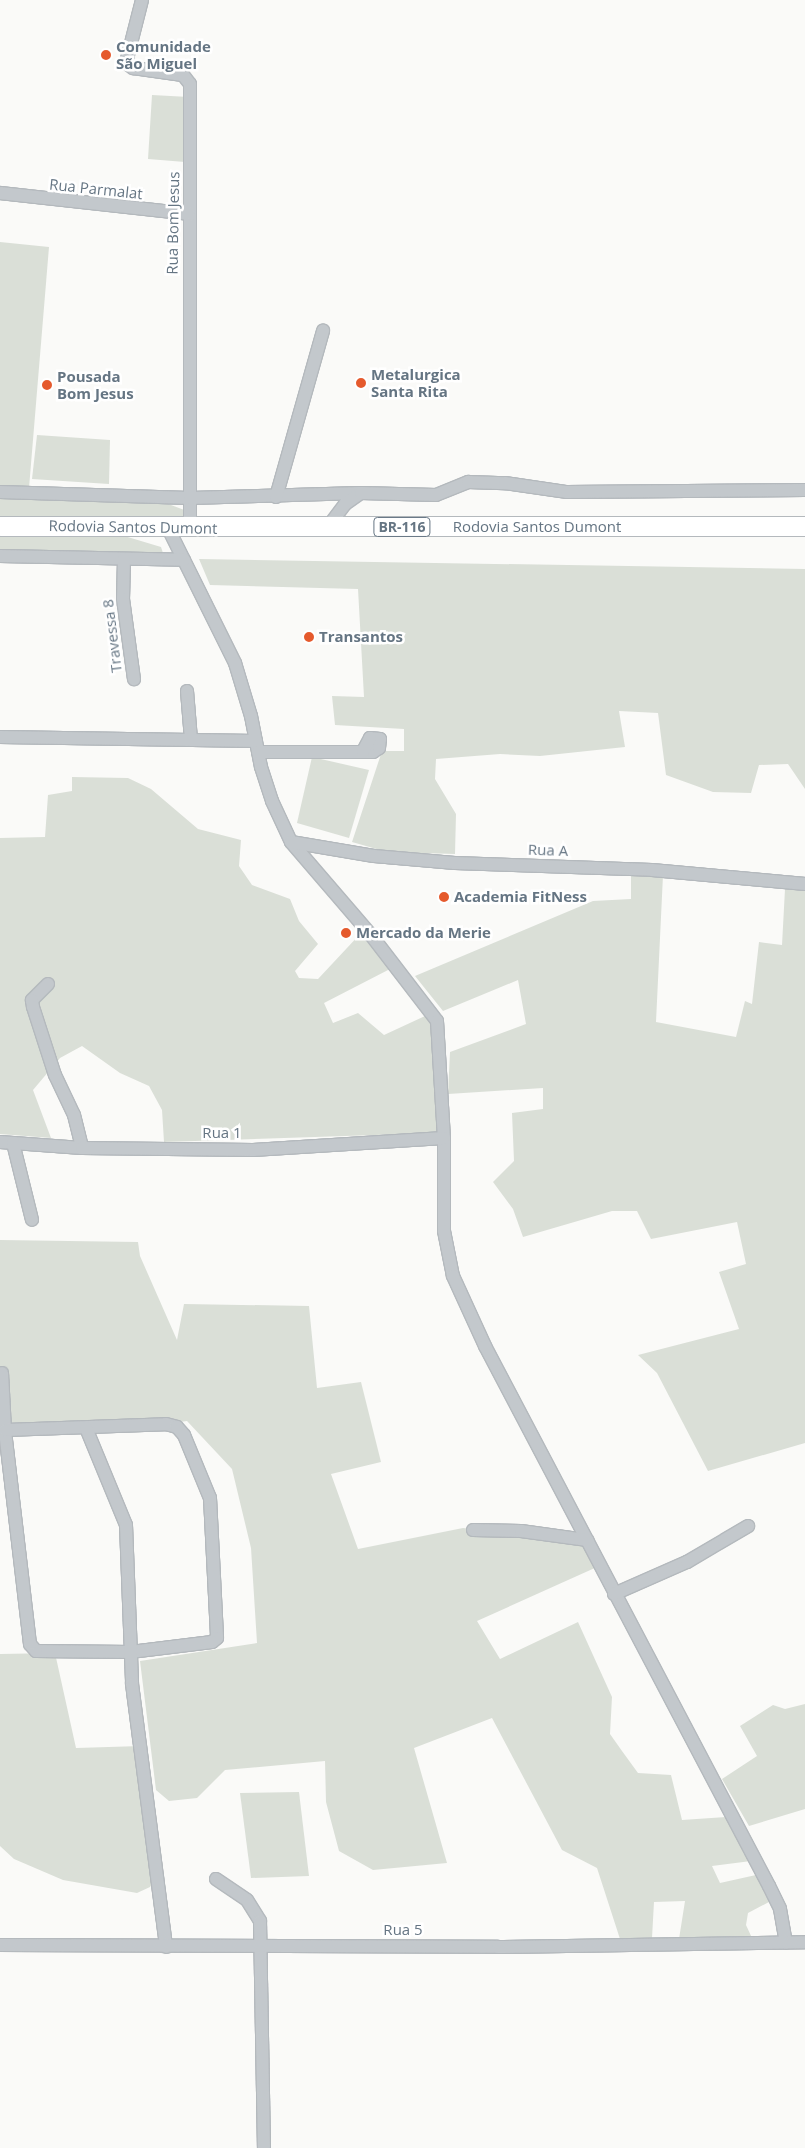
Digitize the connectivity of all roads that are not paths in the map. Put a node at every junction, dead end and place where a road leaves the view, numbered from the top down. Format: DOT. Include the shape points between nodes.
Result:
graph roads {
  1 [pos="142,0"];
  2 [pos="0,193"];
  3 [pos="189,214"];
  4 [pos="323,331"];
  5 [pos="805,490"];
  6 [pos="0,492"];
  7 [pos="361,493"];
  8 [pos="276,497"];
  9 [pos="190,498"];
  10 [pos="0,526"];
  11 [pos="805,526"];
  12 [pos="168,528"];
  13 [pos="190,528"];
  14 [pos="327,528"];
  15 [pos="0,556"];
  16 [pos="124,559"];
  17 [pos="184,560"];
  18 [pos="134,679"];
  19 [pos="187,691"];
  20 [pos="0,737"];
  21 [pos="191,740"];
  22 [pos="257,746"];
  23 [pos="363,751"];
  24 [pos="291,842"];
  25 [pos="805,884"];
  26 [pos="48,984"];
  27 [pos="444,1138"];
  28 [pos="0,1142"];
  29 [pos="13,1143"];
  30 [pos="82,1148"];
  31 [pos="32,1220"];
  32 [pos="2,1373"];
  33 [pos="86,1428"];
  34 [pos="5,1430"];
  35 [pos="748,1526"];
  36 [pos="473,1530"];
  37 [pos="587,1540"];
  38 [pos="614,1594"];
  39 [pos="131,1652"];
  40 [pos="216,1879"];
  41 [pos="786,1942"];
  42 [pos="805,1942"];
  43 [pos="0,1945"];
  44 [pos="262,1946"];
  45 [pos="166,1947"];
  46 [pos="264,2148"];
  1 -- 3 [label="street, Rua Bom Jesus" via="126,63 134,68 183,75 190,84"];
  2 -- 3 [label="street, Rua Parmalat"];
  3 -- 9 [label="street, Rua Bom Jesus"];
  4 -- 8 [label="street"];
  5 -- 7 [label="street" via="567,492 478,481 462,483 436,494"];
  6 -- 9 [label="street"];
  7 -- 8 [label="street"];
  7 -- 14 [label="street" via="345,504"];
  8 -- 9 [label="street"];
  9 -- 13 [label="street, Rua Bom Jesus"];
  10 -- 12 [label="highway, Rodovia Santos Dumont / BR-116"];
  11 -- 14 [label="highway, Rodovia Santos Dumont / BR-116"];
  12 -- 13 [label="highway, Rodovia Santos Dumont / BR-116"];
  12 -- 17 [label="street"];
  13 -- 14 [label="highway, Rodovia Santos Dumont / BR-116"];
  15 -- 16 [label="street"];
  16 -- 17 [label="street"];
  16 -- 18 [label="street, Travessa 8" via="123,599"];
  17 -- 22 [label="street" via="235,663"];
  19 -- 21 [label="street"];
  20 -- 21 [label="street"];
  21 -- 22 [label="street"];
  22 -- 23 [label="street"];
  22 -- 24 [label="street" via="272,801"];
  24 -- 25 [label="street, Rua A" via="374,856 455,863 652,870"];
  24 -- 27 [label="street" via="432,1012 440,1038"];
  26 -- 30 [label="street" via="32,1000 32,1007 55,1074 74,1115"];
  27 -- 30 [label="street, Rua 1" via="253,1150"];
  27 -- 37 [label="street" via="444,1231 453,1276 485,1346"];
  28 -- 29 [label="street, Rua 1"];
  29 -- 30 [label="street, Rua 1"];
  29 -- 31 [label="street"];
  32 -- 34 [label="street"];
  33 -- 34 [label="street"];
  33 -- 39 [label="street" via="126,1525"];
  33 -- 39 [label="street" via="154,1424 177,1427 186,1440 210,1498 217,1638 212,1642"];
  34 -- 39 [label="street" via="33,1648 44,1653"];
  35 -- 38 [label="street" via="687,1562"];
  36 -- 37 [label="street" via="521,1531"];
  37 -- 38 [label="street"];
  38 -- 41 [label="street" via="769,1886 780,1909"];
  39 -- 45 [label="street" via="134,1701"];
  40 -- 44 [label="street" via="253,1906 260,1921"];
  41 -- 42 [label="street, Rua 5"];
  41 -- 44 [label="street, Rua 5"];
  43 -- 45 [label="street, Rua 5"];
  44 -- 45 [label="street, Rua 5"];
  44 -- 46 [label="street"];
}
